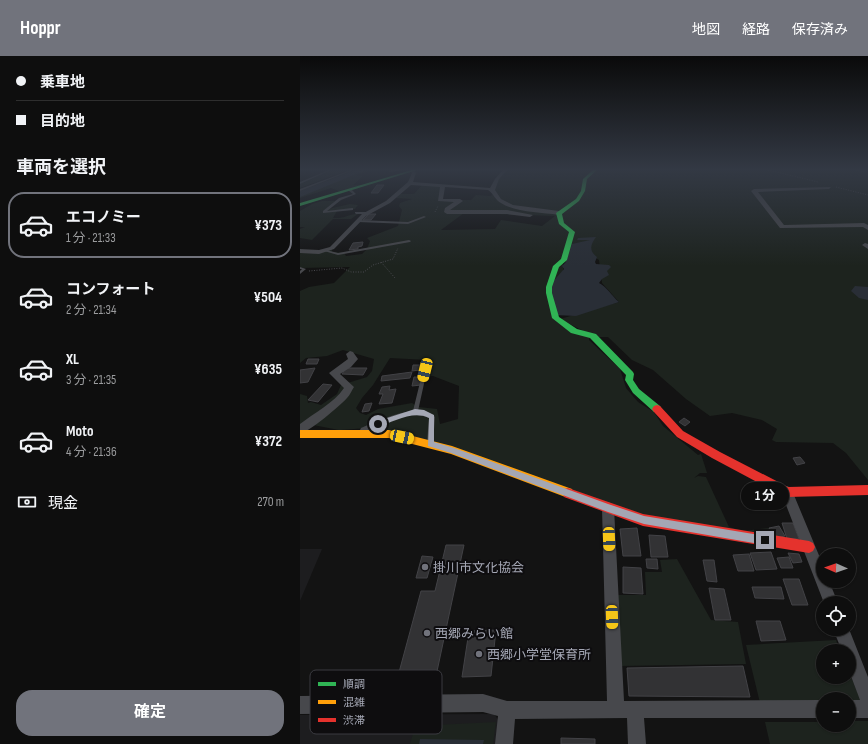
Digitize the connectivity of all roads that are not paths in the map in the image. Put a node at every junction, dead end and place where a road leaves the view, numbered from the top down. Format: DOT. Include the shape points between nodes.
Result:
graph roads {
  1 [pos="310,202"];
  2 [pos="336,202"];
  3 [pos="388,202"];
  4 [pos="458,202"];
  5 [pos="502,202"];
  6 [pos="576,202"];
  7 [pos="762,202"];
  8 [pos="300,205"];
  9 [pos="352,209"];
  10 [pos="356,213"];
  11 [pos="367,213"];
  12 [pos="560,214"];
  13 [pos="425,217"];
  14 [pos="357,222"];
  15 [pos="343,224"];
  16 [pos="868,228"];
  17 [pos="409,241"];
  18 [pos="326,250"];
  19 [pos="300,252"];
  20 [pos="350,354"];
  21 [pos="425,370"];
  22 [pos="415,412"];
  23 [pos="300,430"];
  24 [pos="300,434"];
  25 [pos="352,434"];
  26 [pos="430,444"];
  27 [pos="868,490"];
  28 [pos="787,492"];
  29 [pos="608,508"];
  30 [pos="809,548"];
  31 [pos="828,596"];
  32 [pos="844,636"];
  33 [pos="868,699"];
  34 [pos="442,703"];
  35 [pos="300,705"];
  36 [pos="310,705"];
  37 [pos="616,709"];
  38 [pos="635,709"];
  39 [pos="816,709"];
  40 [pos="856,709"];
  41 [pos="868,709"];
  42 [pos="507,710"];
  43 [pos="504,744"];
  44 [pos="637,744"];
  1 -- 8 [label="street"];
  2 -- 9 [label="lane" via="324,212"];
  3 -- 11 [label="street"];
  4 -- 12 [label="street" via="448,208 447,212"];
  5 -- 12 [label="street"];
  6 -- 12 [label="street"];
  7 -- 16 [label="street" via="782,226 864,225"];
  10 -- 11 [label="lane"];
  11 -- 14 [label="street"];
  12 -- 28 [label="street" via="562,224 572,232 564,260 556,266 549,287 556,318 574,331 593,336 630,374 629,380 636,391 680,434"];
  13 -- 14 [label="lane" via="408,223"];
  14 -- 15 [label="street"];
  14 -- 18 [label="street" via="332,248"];
  17 -- 18 [label="lane" via="338,254"];
  18 -- 19 [label="street"];
  20 -- 23 [label="street" via="353,359 348,365 334,373 349,387 344,395"];
  21 -- 22 [label="lane"];
  22 -- 25 [label="lane"];
  22 -- 26 [label="lane" via="432,417"];
  24 -- 25 [label="street"];
  25 -- 26 [label="street" via="389,434"];
  26 -- 29 [label="street"];
  27 -- 28 [label="street"];
  28 -- 30 [label="street"];
  29 -- 30 [label="street" via="644,520"];
  29 -- 37 [label="street"];
  30 -- 31 [label="street"];
  32 -- 33 [label="street"];
  34 -- 42 [label="street" via="483,703"];
  35 -- 36 [label="street"];
  37 -- 38 [label="street"];
  37 -- 42 [label="street"];
  38 -- 39 [label="street"];
  38 -- 44 [label="street"];
  40 -- 41 [label="street"];
  42 -- 43 [label="street"];
}
